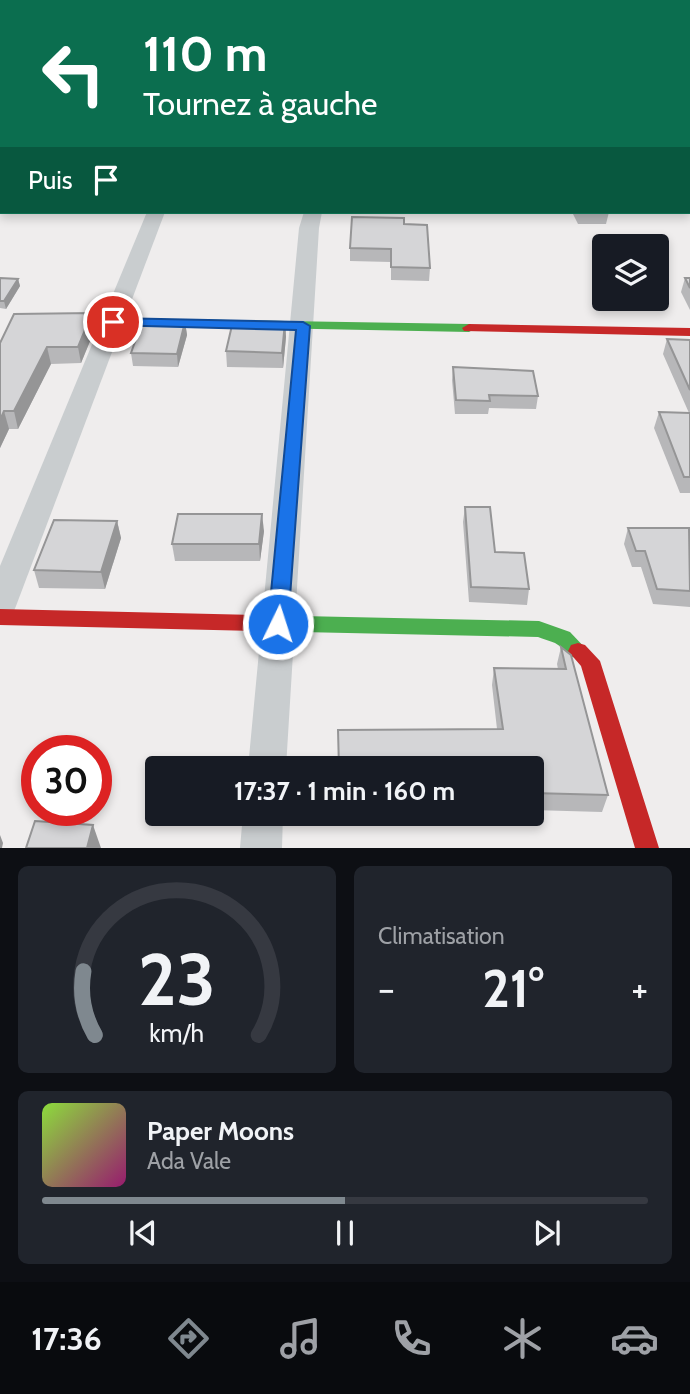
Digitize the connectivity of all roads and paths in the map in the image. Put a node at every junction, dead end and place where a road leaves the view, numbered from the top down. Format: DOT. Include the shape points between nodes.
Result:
graph roads {
  1 [pos="155,214"];
  2 [pos="312,214"];
  3 [pos="113,322"];
  4 [pos="303,326"];
  5 [pos="690,332"];
  6 [pos="0,606"];
  7 [pos="0,617"];
  8 [pos="278,624"];
  9 [pos="268,756"];
  10 [pos="262,826"];
  11 [pos="261,848"];
  12 [pos="647,848"];
  1 -- 3 [label="street"];
  2 -- 4 [label="street"];
  3 -- 4 [label="street"];
  3 -- 6 [label="street"];
  4 -- 5 [label="street"];
  4 -- 8 [label="street"];
  7 -- 8 [label="street"];
  8 -- 9 [label="street"];
  8 -- 12 [label="street" via="508,627 539,629 563,638 590,661"];
  10 -- 11 [label="street"];
}
